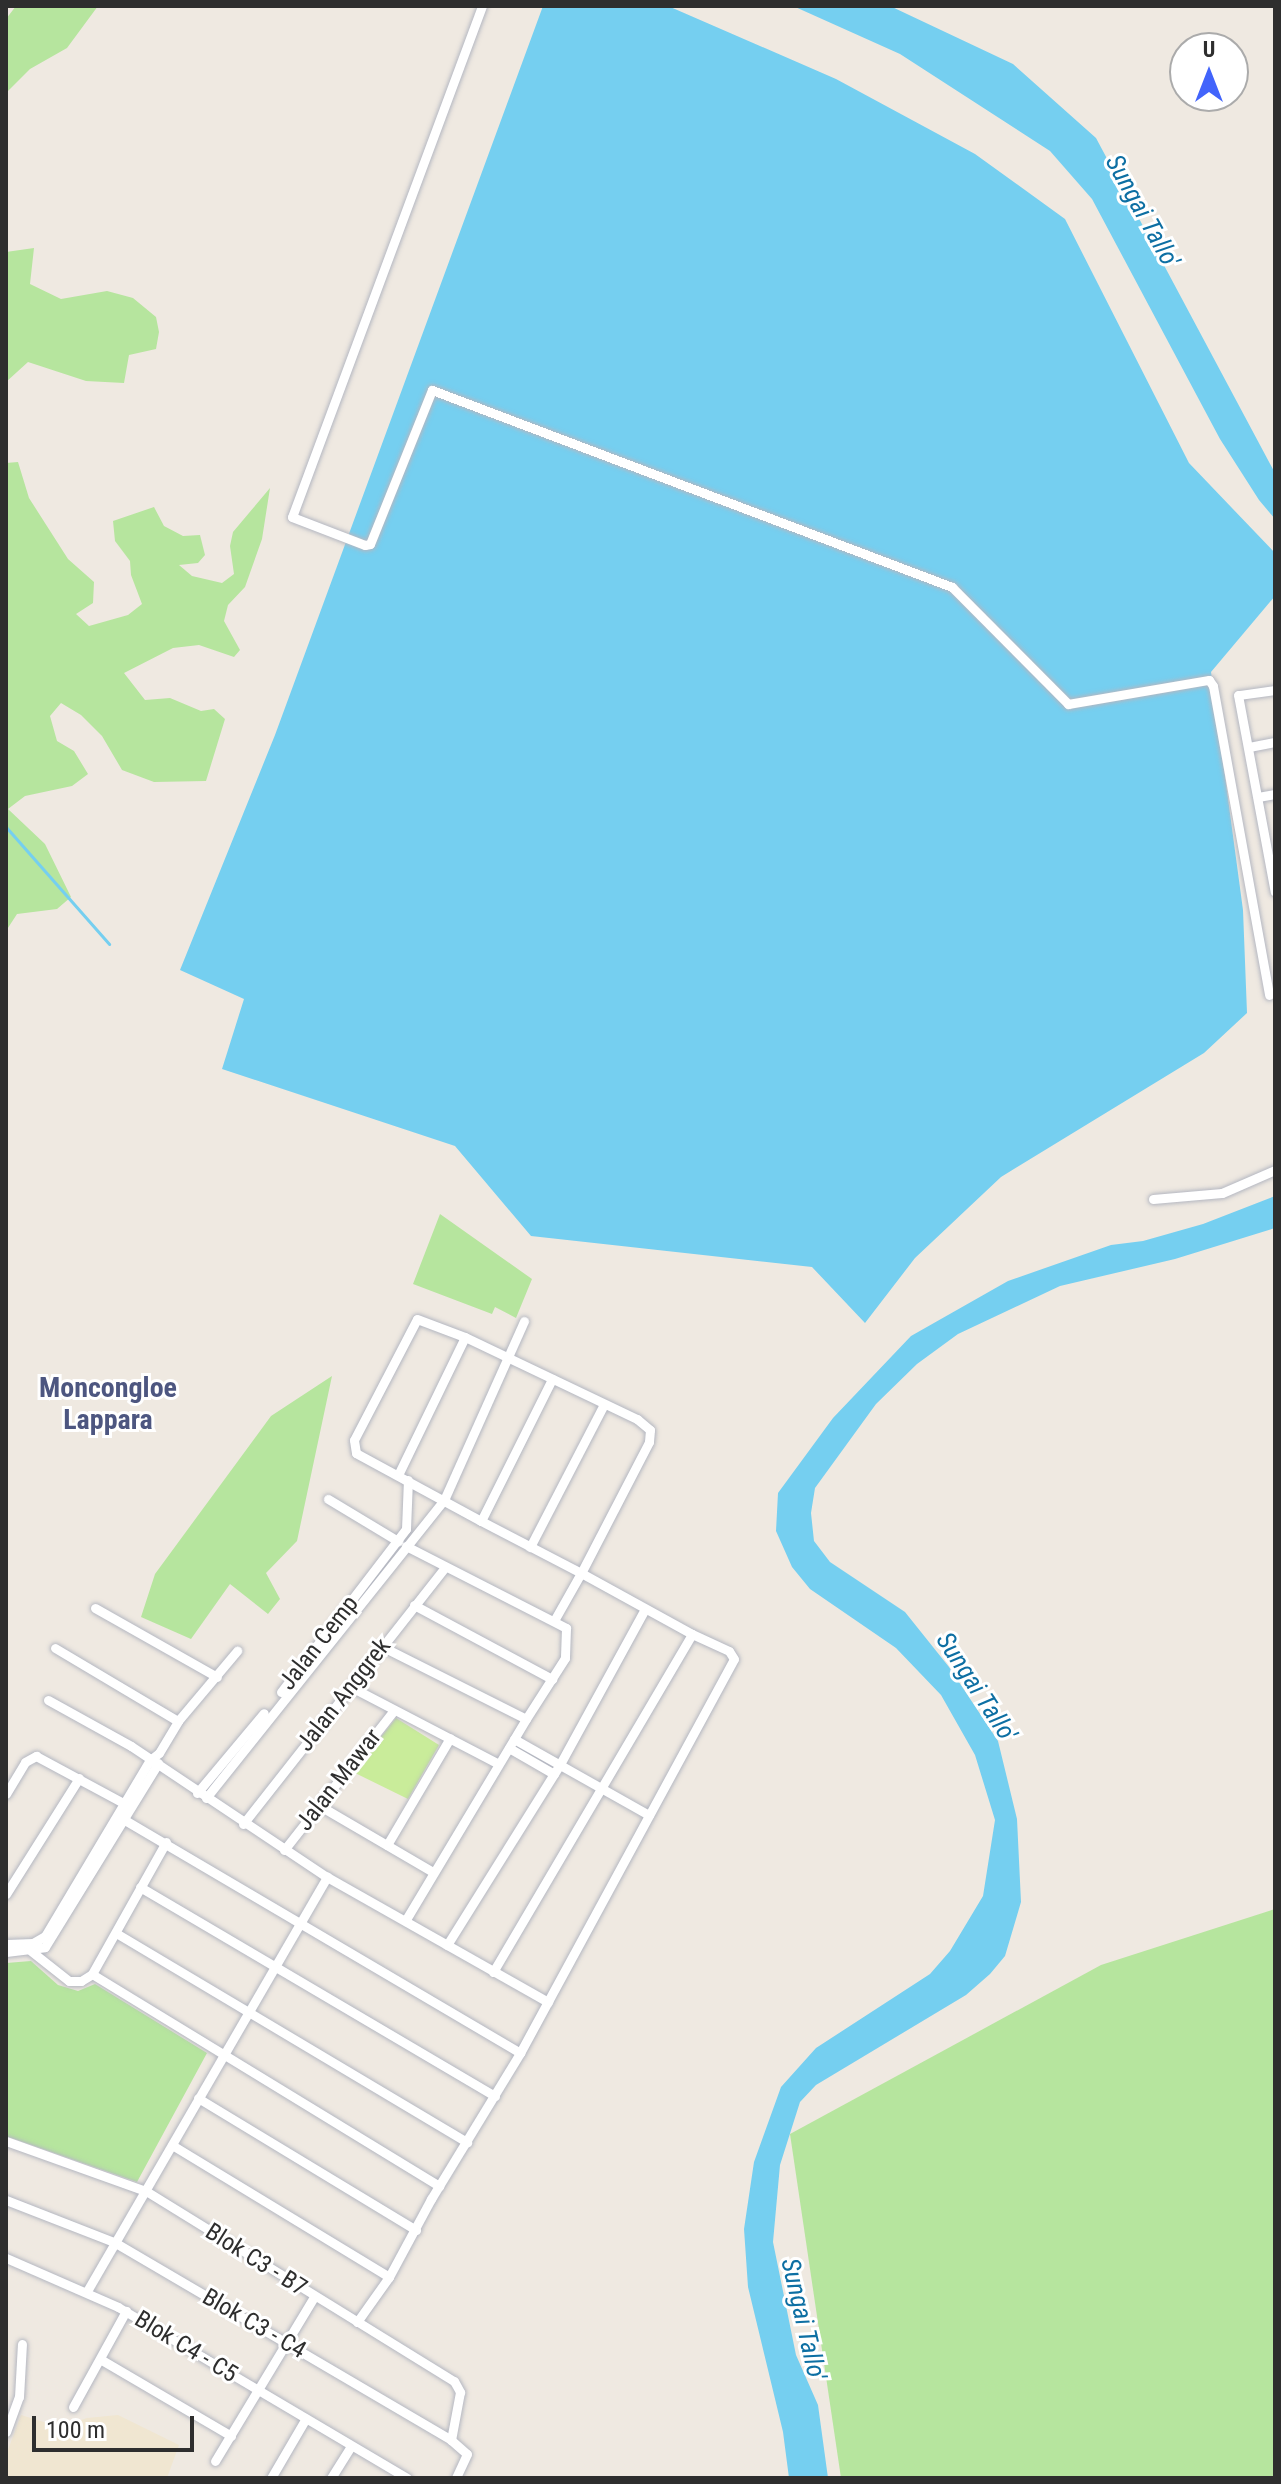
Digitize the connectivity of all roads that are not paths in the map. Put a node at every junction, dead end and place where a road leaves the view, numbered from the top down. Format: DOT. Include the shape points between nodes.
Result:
graph roads {
  1 [pos="482,6"];
  2 [pos="1275,690"];
  3 [pos="1275,742"];
  4 [pos="1249,747"];
  5 [pos="1275,794"];
  6 [pos="1258,797"];
  7 [pos="1271,845"];
  8 [pos="1275,892"];
  9 [pos="1274,957"];
  10 [pos="1263,959"];
  11 [pos="1269,995"];
  12 [pos="1275,1170"];
  13 [pos="1153,1199"];
  14 [pos="524,1321"];
  15 [pos="465,1337"];
  16 [pos="509,1359"];
  17 [pos="552,1379"];
  18 [pos="603,1406"];
  19 [pos="398,1475"];
  20 [pos="408,1480"];
  21 [pos="328,1499"];
  22 [pos="444,1500"];
  23 [pos="481,1521"];
  24 [pos="402,1544"];
  25 [pos="530,1547"];
  26 [pos="445,1567"];
  27 [pos="581,1573"];
  28 [pos="414,1605"];
  29 [pos="95,1608"];
  30 [pos="645,1609"];
  31 [pos="555,1619"];
  32 [pos="692,1634"];
  33 [pos="381,1646"];
  34 [pos="55,1648"];
  35 [pos="237,1651"];
  36 [pos="217,1677"];
  37 [pos="552,1679"];
  38 [pos="351,1687"];
  39 [pos="48,1700"];
  40 [pos="394,1710"];
  41 [pos="526,1719"];
  42 [pos="178,1721"];
  43 [pos="450,1738"];
  44 [pos="512,1744"];
  45 [pos="154,1763"];
  46 [pos="497,1763"];
  47 [pos="557,1770"];
  48 [pos="79,1778"];
  49 [pos="601,1788"];
  50 [pos="6,1794"];
  51 [pos="202,1796"];
  52 [pos="125,1804"];
  53 [pos="320,1806"];
  54 [pos="649,1815"];
  55 [pos="123,1819"];
  56 [pos="243,1824"];
  57 [pos="166,1842"];
  58 [pos="387,1845"];
  59 [pos="284,1850"];
  60 [pos="433,1872"];
  61 [pos="327,1877"];
  62 [pos="140,1887"];
  63 [pos="6,1894"];
  64 [pos="405,1921"];
  65 [pos="302,1922"];
  66 [pos="116,1933"];
  67 [pos="6,1944"];
  68 [pos="447,1945"];
  69 [pos="31,1951"];
  70 [pos="6,1952"];
  71 [pos="274,1967"];
  72 [pos="493,1972"];
  73 [pos="92,1974"];
  74 [pos="548,2002"];
  75 [pos="249,2011"];
  76 [pos="520,2053"];
  77 [pos="223,2057"];
  78 [pos="495,2096"];
  79 [pos="198,2098"];
  80 [pos="6,2141"];
  81 [pos="467,2142"];
  82 [pos="172,2145"];
  83 [pos="439,2186"];
  84 [pos="146,2191"];
  85 [pos="6,2200"];
  86 [pos="416,2230"];
  87 [pos="114,2242"];
  88 [pos="6,2258"];
  89 [pos="389,2277"];
  90 [pos="87,2291"];
  91 [pos="314,2297"];
  92 [pos="126,2311"];
  93 [pos="357,2322"];
  94 [pos="286,2343"];
  95 [pos="22,2344"];
  96 [pos="100,2359"];
  97 [pos="258,2390"];
  98 [pos="73,2407"];
  99 [pos="306,2418"];
  100 [pos="6,2432"];
  101 [pos="231,2436"];
  102 [pos="451,2440"];
  103 [pos="351,2446"];
  104 [pos="215,2461"];
  105 [pos="271,2478"];
  106 [pos="331,2478"];
  107 [pos="407,2478"];
  108 [pos="456,2478"];
  1 -- 10 [label="street" via="292,517 370,544 432,390 952,587 1068,704 1209,680"];
  2 -- 4 [label="street" via="1238,695"];
  3 -- 4 [label="street"];
  4 -- 6 [label="street"];
  5 -- 6 [label="street"];
  6 -- 7 [label="street"];
  7 -- 8 [label="street"];
  9 -- 10 [label="street"];
  10 -- 11 [label="street"];
  12 -- 13 [label="street" via="1222,1193"];
  14 -- 16 [label="street"];
  15 -- 16 [label="street"];
  15 -- 19 [label="street"];
  15 -- 19 [label="street" via="422,1319 414,1321 354,1440 356,1453"];
  16 -- 17 [label="street"];
  16 -- 22 [label="street"];
  17 -- 18 [label="street"];
  17 -- 23 [label="street"];
  18 -- 25 [label="street"];
  18 -- 27 [label="street" via="644,1423 651,1435"];
  19 -- 20 [label="street"];
  20 -- 22 [label="street"];
  20 -- 24 [label="street, Jalan Cemp"];
  21 -- 24 [label="street"];
  22 -- 23 [label="street"];
  22 -- 24 [label="street"];
  23 -- 25 [label="street"];
  24 -- 26 [label="street"];
  24 -- 51 [label="street, Jalan Cemp"];
  25 -- 27 [label="street"];
  26 -- 28 [label="street, Jalan Anggrek"];
  26 -- 31 [label="street"];
  27 -- 30 [label="street"];
  27 -- 31 [label="street"];
  28 -- 33 [label="street, Jalan Anggrek"];
  28 -- 37 [label="street"];
  29 -- 36 [label="street"];
  30 -- 32 [label="street"];
  30 -- 47 [label="street"];
  31 -- 37 [label="street" via="566,1628 568,1641"];
  32 -- 49 [label="street"];
  32 -- 54 [label="street" via="729,1651 733,1665"];
  33 -- 38 [label="street, Jalan Anggrek"];
  33 -- 41 [label="street"];
  34 -- 42 [label="street"];
  35 -- 36 [label="street"];
  36 -- 42 [label="street"];
  37 -- 41 [label="street"];
  38 -- 40 [label="street"];
  38 -- 56 [label="street, Jalan Anggrek"];
  39 -- 45 [label="street"];
  40 -- 43 [label="street"];
  40 -- 53 [label="street, Jalan Mawar"];
  41 -- 44 [label="street"];
  42 -- 45 [label="street"];
  43 -- 46 [label="street"];
  43 -- 58 [label="street"];
  44 -- 46 [label="street"];
  44 -- 47 [label="street"];
  45 -- 51 [label="street"];
  45 -- 52 [label="street"];
  45 -- 55 [label="street"];
  46 -- 60 [label="street"];
  47 -- 49 [label="street"];
  47 -- 68 [label="street"];
  48 -- 50 [label="street" via="32,1757"];
  48 -- 52 [label="street"];
  48 -- 63 [label="street"];
  49 -- 54 [label="street"];
  49 -- 72 [label="street"];
  51 -- 56 [label="street"];
  52 -- 67 [label="street" via="45,1936 33,1943"];
  53 -- 58 [label="street"];
  53 -- 59 [label="street, Jalan Mawar"];
  54 -- 74 [label="street"];
  55 -- 57 [label="street"];
  55 -- 69 [label="street" via="45,1947"];
  56 -- 59 [label="street"];
  57 -- 62 [label="street"];
  57 -- 65 [label="street"];
  58 -- 60 [label="street"];
  59 -- 61 [label="street"];
  60 -- 64 [label="street"];
  61 -- 64 [label="street"];
  61 -- 65 [label="street"];
  62 -- 66 [label="street"];
  62 -- 71 [label="street"];
  64 -- 68 [label="street"];
  65 -- 71 [label="street"];
  65 -- 76 [label="street"];
  66 -- 73 [label="street"];
  66 -- 75 [label="street"];
  68 -- 72 [label="street"];
  69 -- 70 [label="street"];
  69 -- 73 [label="street" via="69,1981"];
  71 -- 75 [label="street"];
  71 -- 78 [label="street"];
  72 -- 74 [label="street"];
  73 -- 77 [label="street"];
  74 -- 76 [label="street"];
  75 -- 77 [label="street"];
  75 -- 81 [label="street"];
  76 -- 78 [label="street"];
  77 -- 79 [label="street"];
  77 -- 83 [label="street"];
  78 -- 81 [label="street"];
  79 -- 82 [label="street"];
  79 -- 86 [label="street"];
  80 -- 84 [label="street, Blok C3 - B7"];
  81 -- 83 [label="street"];
  82 -- 84 [label="street"];
  82 -- 89 [label="street"];
  83 -- 86 [label="street"];
  84 -- 87 [label="street"];
  84 -- 91 [label="street, Blok C3 - B7"];
  85 -- 87 [label="street, Blok C3 - C4"];
  86 -- 89 [label="street"];
  87 -- 90 [label="street"];
  87 -- 94 [label="street, Blok C3 - C4"];
  88 -- 90 [label="street, Blok C4 - C5"];
  89 -- 93 [label="street"];
  90 -- 92 [label="street, Blok C4 - C5"];
  91 -- 93 [label="street, Blok C3 - B7"];
  91 -- 94 [label="street"];
  92 -- 96 [label="street"];
  92 -- 97 [label="street, Blok C4 - C5"];
  93 -- 102 [label="street, Blok C3 - B7" via="459,2387"];
  94 -- 97 [label="street"];
  94 -- 102 [label="street, Blok C3 - C4"];
  95 -- 100 [label="street" via="19,2397"];
  96 -- 98 [label="street"];
  96 -- 101 [label="street"];
  97 -- 99 [label="street, Blok C4 - C5"];
  97 -- 101 [label="street"];
  99 -- 103 [label="street, Blok C4 - C5"];
  99 -- 105 [label="street"];
  101 -- 104 [label="street"];
  102 -- 108 [label="street" via="467,2454"];
  103 -- 106 [label="street"];
  103 -- 107 [label="street, Blok C4 - C5"];
}
